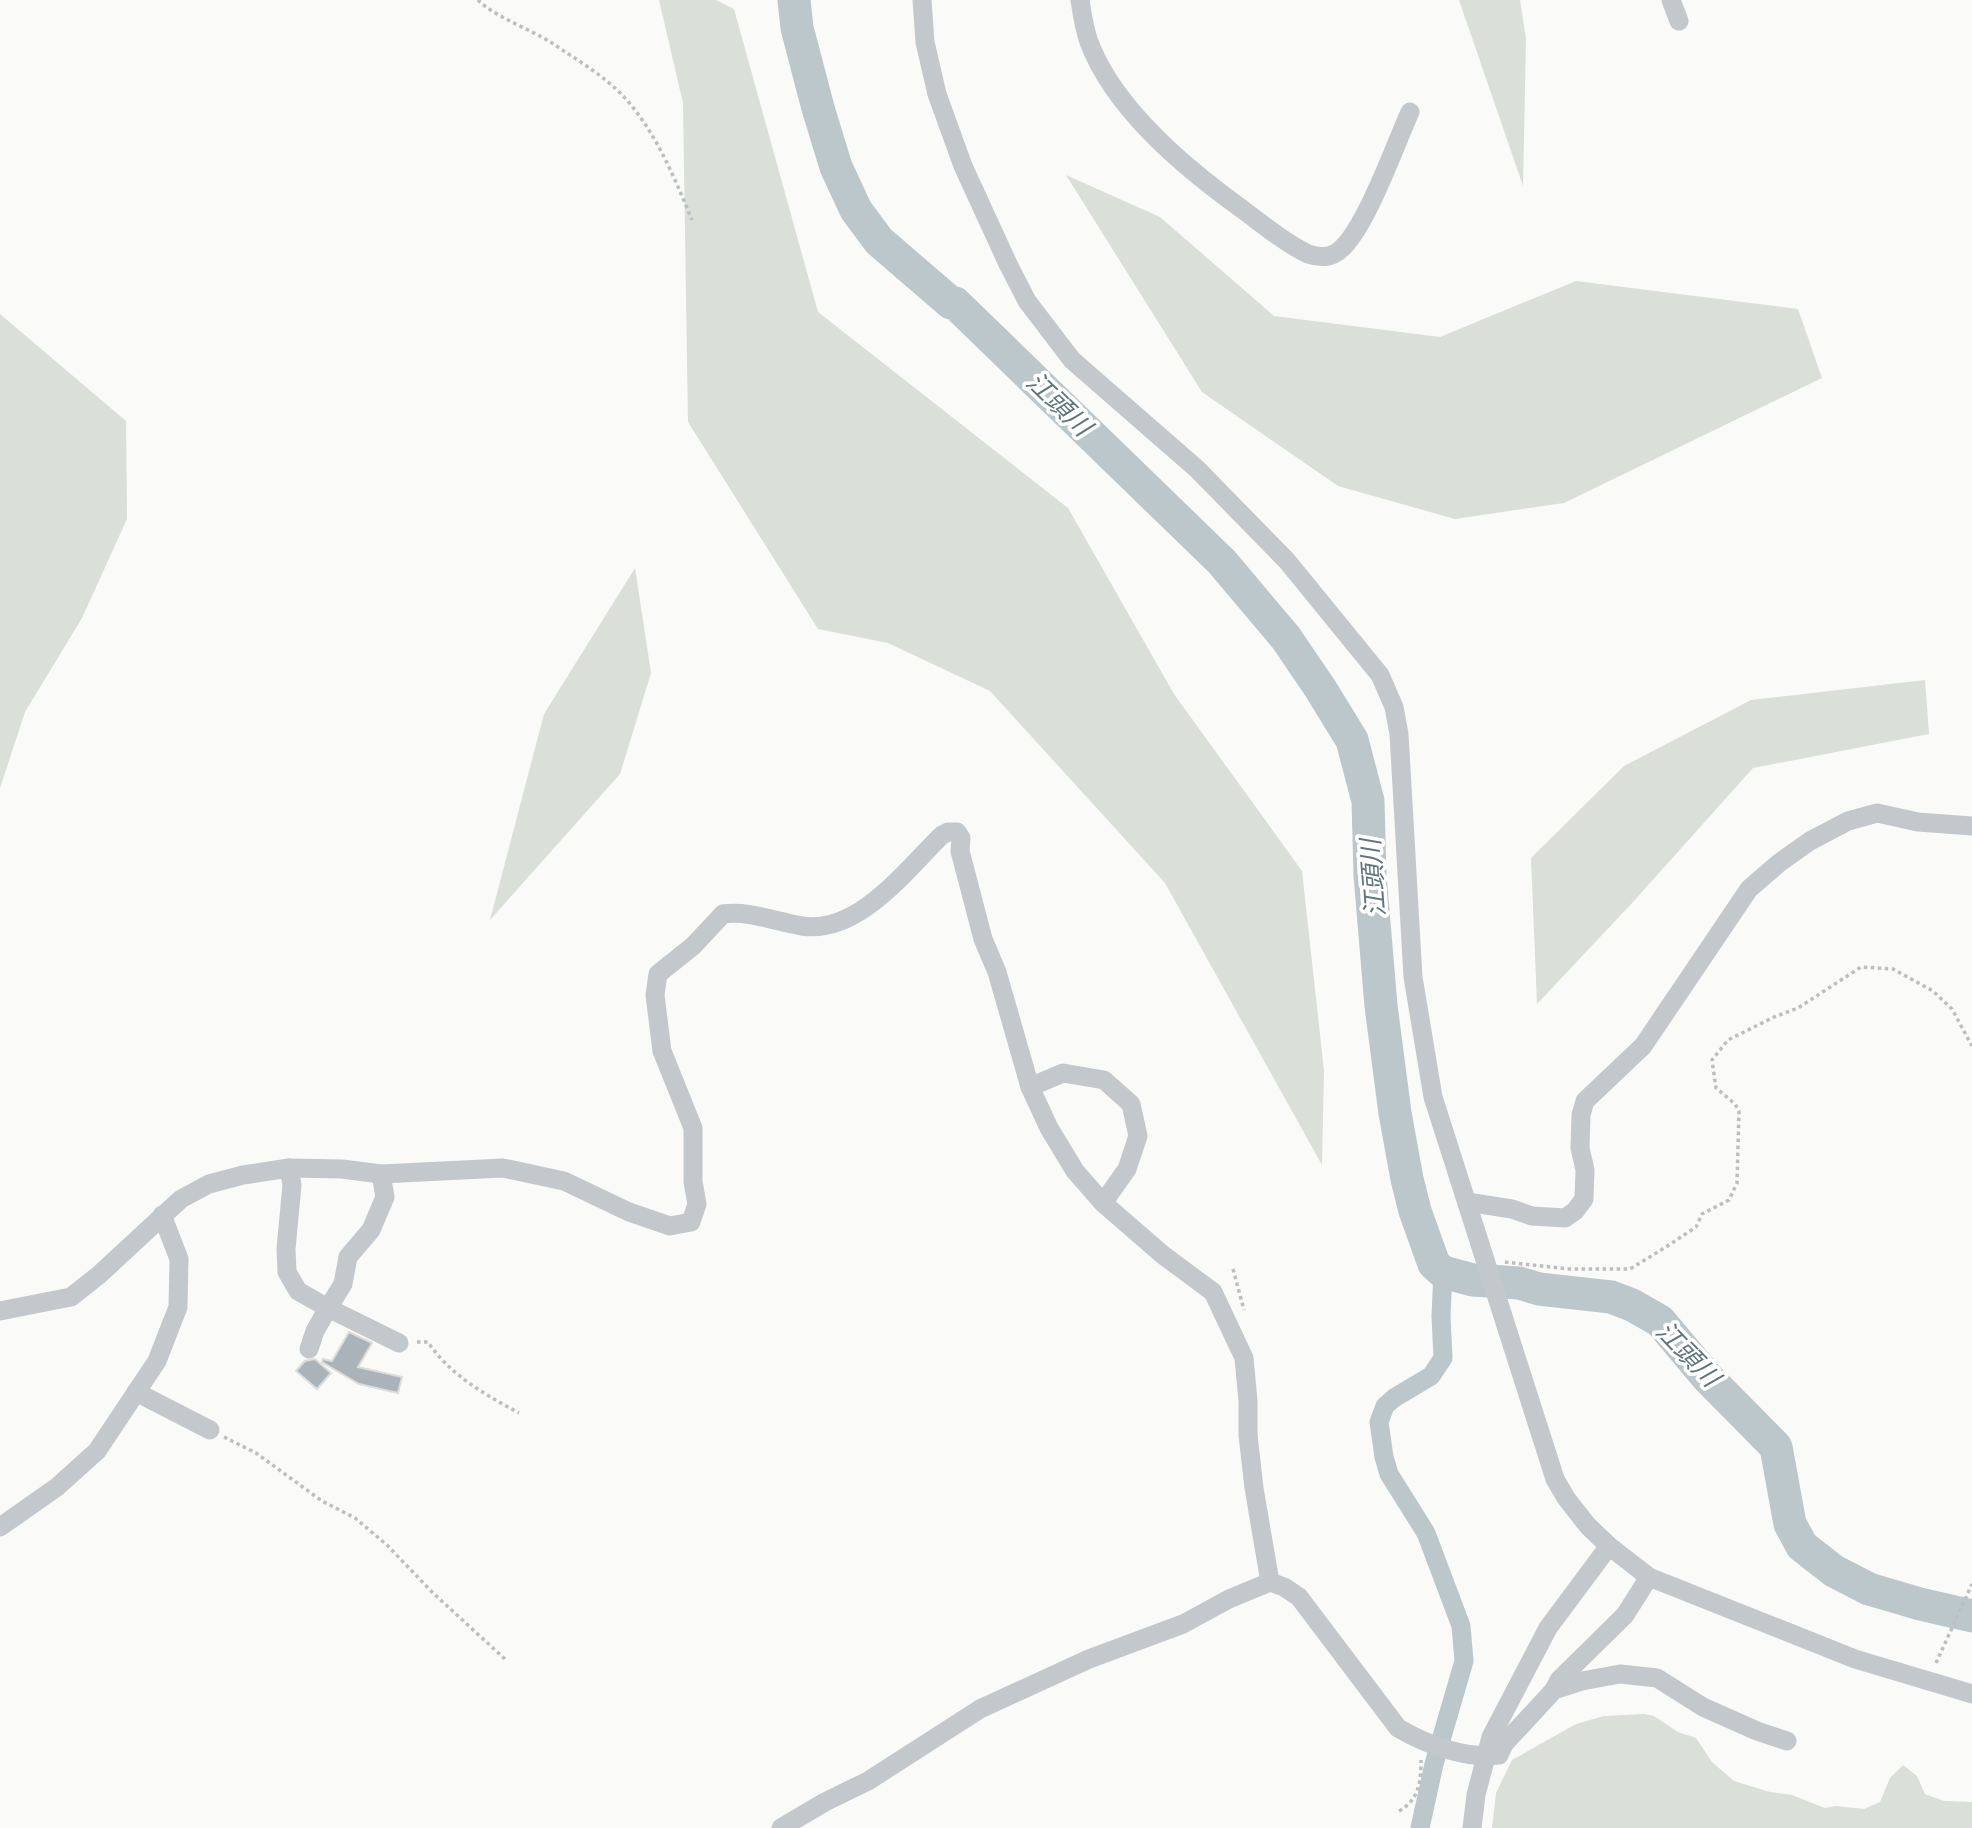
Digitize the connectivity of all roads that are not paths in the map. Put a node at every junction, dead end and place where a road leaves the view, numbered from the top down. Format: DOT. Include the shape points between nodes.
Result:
graph roads {
  1 [pos="922,0"];
  2 [pos="1080,0"];
  3 [pos="1671,0"];
  4 [pos="1679,21"];
  5 [pos="1409,112"];
  6 [pos="1972,825"];
  7 [pos="1030,1087"];
  8 [pos="289,1168"];
  9 [pos="381,1174"];
  10 [pos="1467,1202"];
  11 [pos="1103,1203"];
  12 [pos="162,1215"];
  13 [pos="328,1308"];
  14 [pos="0,1311"];
  15 [pos="399,1343"];
  16 [pos="309,1349"];
  17 [pos="136,1392"];
  18 [pos="211,1430"];
  19 [pos="0,1527"];
  20 [pos="1609,1546"];
  21 [pos="1649,1577"];
  22 [pos="1270,1582"];
  23 [pos="1555,1690"];
  24 [pos="1972,1694"];
  25 [pos="1787,1741"];
  26 [pos="1488,1756"];
  27 [pos="781,1828"];
  28 [pos="1472,1828"];
  1 -- 10 [label="street" via="925,42 941,106 963,166 1027,301 1072,360 1197,469 1287,561 1380,675 1394,707 1399,734 1413,977 1433,1097"];
  2 -- 5 [label="street" via="1086,35 1097,61 1155,136 1196,176 1308,254 1335,254 1353,237"];
  3 -- 4 [label="street"];
  6 -- 10 [label="street" via="1918,822 1877,813 1848,821 1779,863 1749,890 1643,1046 1585,1101 1580,1137 1584,1199 1575,1211 1565,1219"];
  7 -- 9 [label="street" via="998,972 983,939 960,851 961,838 957,832 948,832 851,918 815,928 723,914 658,974 655,995 662,1051 693,1128 697,1204 691,1222 670,1226 565,1181 503,1168"];
  7 -- 11 [label="street" via="1075,1171"];
  7 -- 11 [label="street" via="1063,1073 1104,1080 1130,1104 1138,1136 1127,1170"];
  8 -- 9 [label="street"];
  8 -- 12 [label="street" via="209,1185"];
  8 -- 13 [label="street" via="287,1272 298,1291"];
  9 -- 13 [label="street" via="385,1197 371,1230 348,1258 342,1284"];
  10 -- 20 [label="street" via="1555,1479 1588,1527"];
  11 -- 22 [label="street" via="1213,1292 1244,1358 1252,1474"];
  12 -- 14 [label="street" via="71,1297"];
  12 -- 17 [label="street" via="179,1259 178,1307 157,1362"];
  13 -- 15 [label="street"];
  13 -- 16 [label="street"];
  17 -- 18 [label="street"];
  17 -- 19 [label="street" via="97,1451 57,1487"];
  20 -- 21 [label="street"];
  20 -- 26 [label="street" via="1548,1628 1492,1737"];
  21 -- 23 [label="street" via="1625,1615 1559,1679"];
  21 -- 24 [label="street" via="1855,1659"];
  22 -- 26 [label="street" via="1299,1597 1398,1728 1433,1745"];
  22 -- 27 [label="street" via="1183,1624 1089,1659 980,1709 868,1781"];
  23 -- 25 [label="street" via="1620,1674 1657,1678 1703,1707"];
  23 -- 26 [label="street" via="1499,1755"];
  26 -- 28 [label="street"];
}
